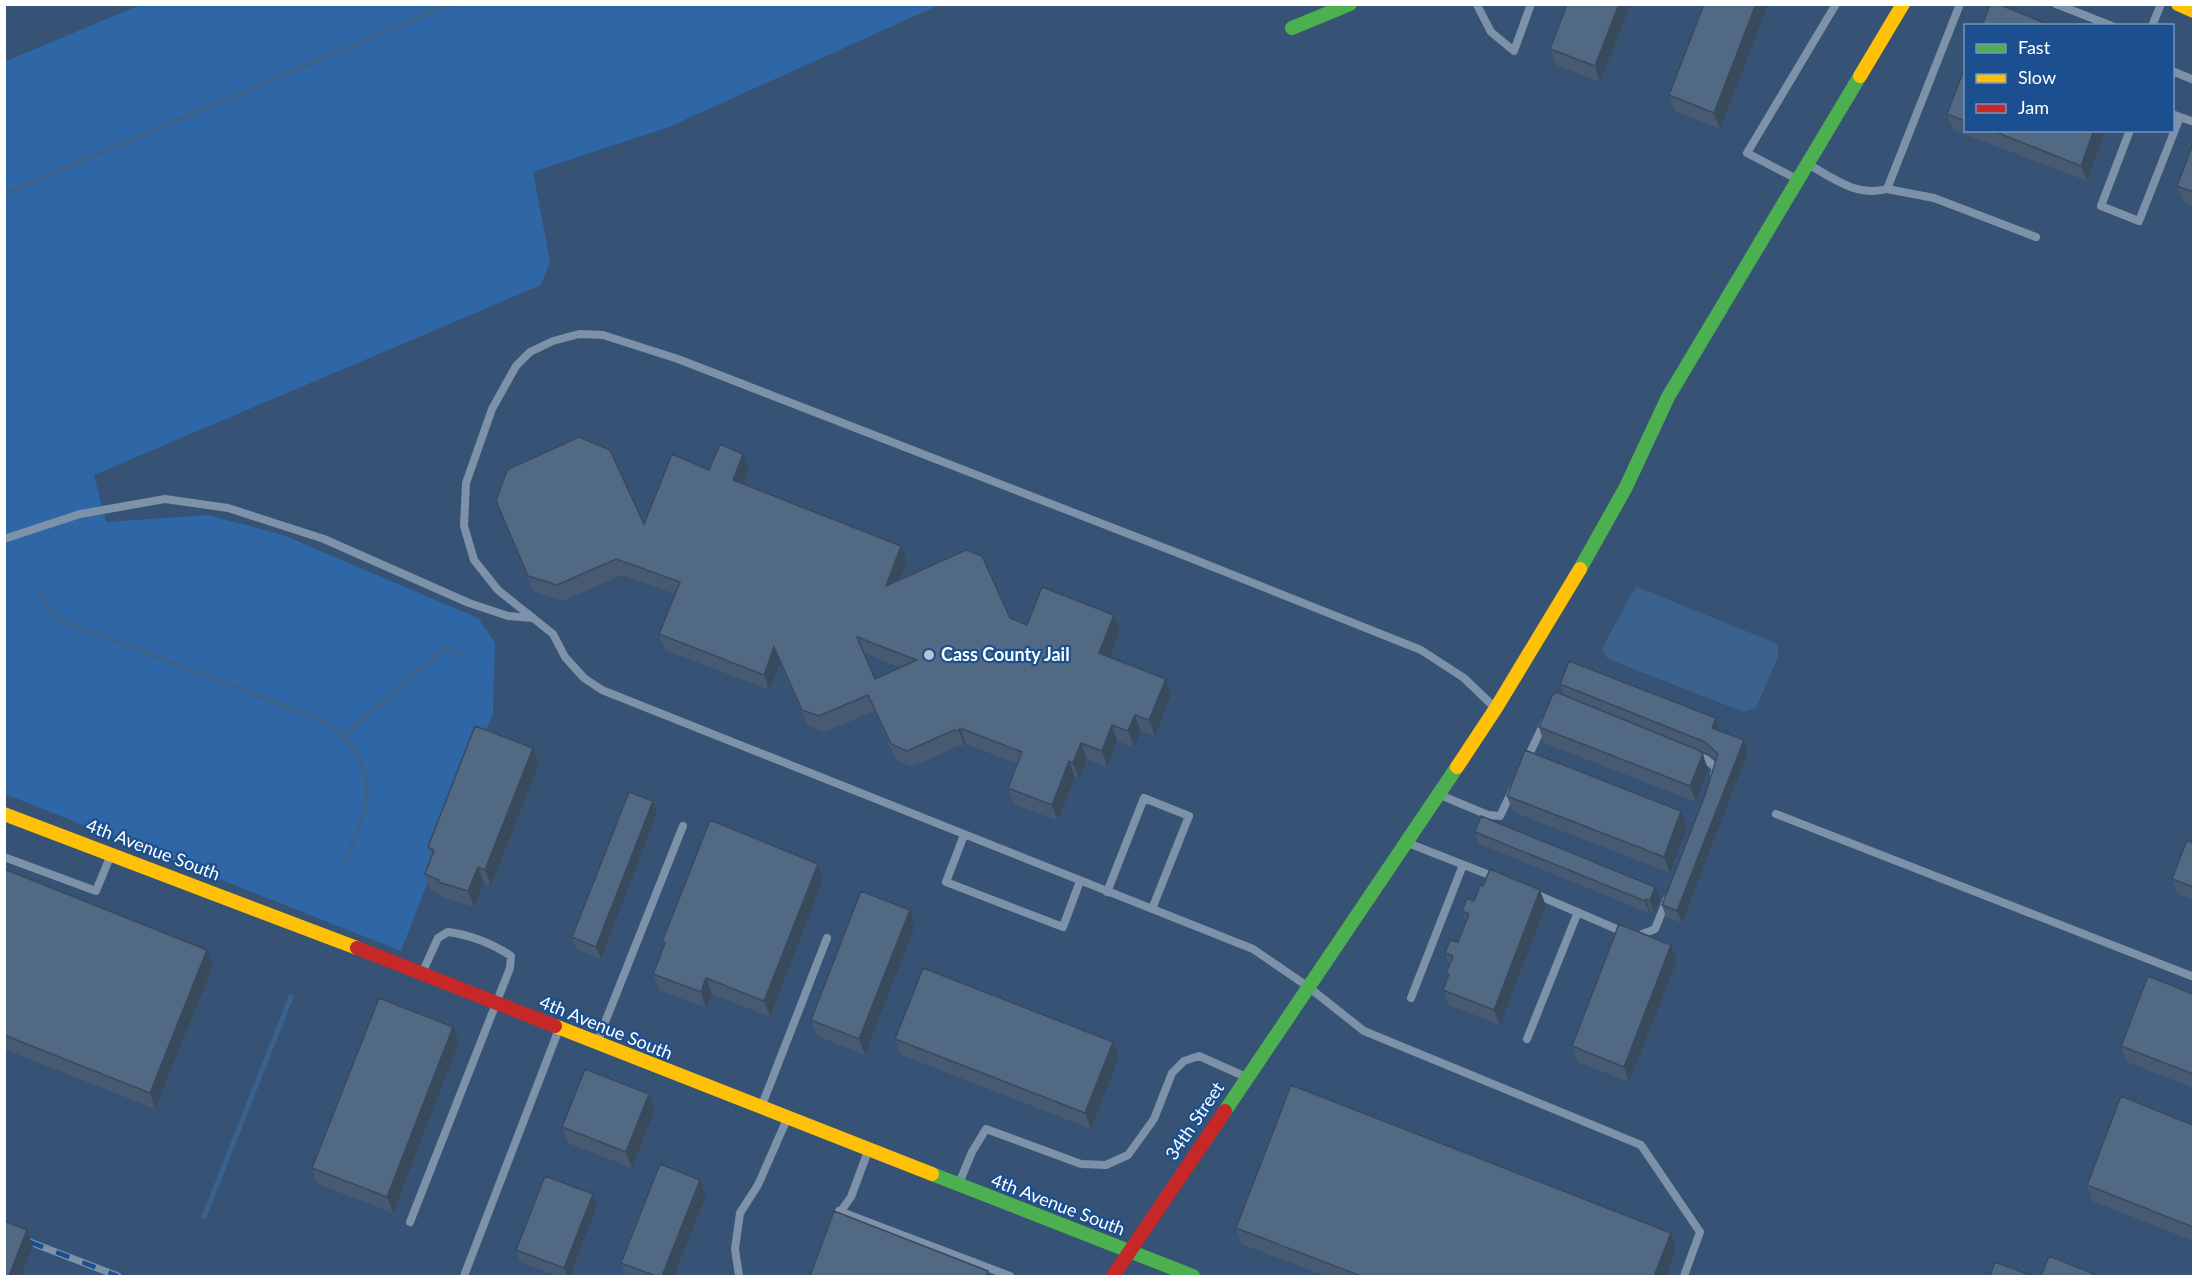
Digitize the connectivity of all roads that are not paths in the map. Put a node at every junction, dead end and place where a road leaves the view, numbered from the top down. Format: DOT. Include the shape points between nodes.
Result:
graph roads {
  1 [pos="1350,4"];
  2 [pos="1531,4"];
  3 [pos="1836,4"];
  4 [pos="1903,4"];
  5 [pos="1960,4"];
  6 [pos="2056,4"];
  7 [pos="2161,4"];
  8 [pos="2178,4"];
  9 [pos="1477,5"];
  10 [pos="2193,10"];
  11 [pos="2107,24"];
  12 [pos="2153,24"];
  13 [pos="1292,28"];
  14 [pos="2174,72"];
  15 [pos="2193,80"];
  16 [pos="2176,115"];
  17 [pos="2193,122"];
  18 [pos="2129,132"];
  19 [pos="2170,132"];
  20 [pos="1807,164"];
  21 [pos="1798,179"];
  22 [pos="1887,189"];
  23 [pos="2036,237"];
  24 [pos="4,539"];
  25 [pos="534,618"];
  26 [pos="1496,708"];
  27 [pos="1551,709"];
  28 [pos="1686,751"];
  29 [pos="1520,773"];
  30 [pos="1712,778"];
  31 [pos="1515,784"];
  32 [pos="1437,794"];
  33 [pos="4,814"];
  34 [pos="1776,814"];
  35 [pos="683,826"];
  36 [pos="964,835"];
  37 [pos="1405,842"];
  38 [pos="111,854"];
  39 [pos="4,857"];
  40 [pos="1463,865"];
  41 [pos="1080,881"];
  42 [pos="1506,882"];
  43 [pos="1672,886"];
  44 [pos="1527,890"];
  45 [pos="1107,892"];
  46 [pos="1152,909"];
  47 [pos="1578,912"];
  48 [pos="827,938"];
  49 [pos="422,974"];
  50 [pos="2193,977"];
  51 [pos="1307,986"];
  52 [pos="1411,998"];
  53 [pos="495,1004"];
  54 [pos="559,1029"];
  55 [pos="1527,1039"];
  56 [pos="597,1044"];
  57 [pos="1246,1077"];
  58 [pos="761,1108"];
  59 [pos="787,1119"];
  60 [pos="868,1150"];
  61 [pos="958,1185"];
  62 [pos="839,1211"];
  63 [pos="410,1222"];
  64 [pos="835,1222"];
  65 [pos="1129,1252"];
  66 [pos="464,1276"];
  67 [pos="739,1276"];
  68 [pos="1010,1276"];
  69 [pos="1113,1276"];
  70 [pos="1193,1276"];
  71 [pos="1684,1276"];
  1 -- 13 [label="street"];
  2 -- 9 [label="lane" via="1515,51 1491,32"];
  3 -- 21 [label="lane" via="1747,153"];
  4 -- 20 [label="street, 34th Street"];
  5 -- 22 [label="lane"];
  6 -- 11 [label="lane"];
  7 -- 12 [label="lane"];
  8 -- 10 [label="street"];
  14 -- 15 [label="lane"];
  16 -- 17 [label="lane"];
  18 -- 19 [label="lane" via="2101,206 2139,221"];
  20 -- 21 [label="street, 34th Street"];
  20 -- 22 [label="lane" via="1860,191"];
  21 -- 26 [label="street, 34th Street" via="1668,397 1626,487"];
  22 -- 23 [label="lane" via="1934,198"];
  24 -- 25 [label="lane" via="91,512 165,499 228,508 324,540 469,603 508,616"];
  25 -- 26 [label="lane" via="498,590 474,560 464,526 466,483 492,409 516,366 530,352 553,341 579,334 603,335 646,347 852,426 1421,650 1464,678"];
  25 -- 36 [label="lane" via="553,634 565,657 584,678 602,690"];
  26 -- 32 [label="street, 34th Street"];
  27 -- 29 [label="lane"];
  28 -- 30 [label="lane" via="1716,768"];
  31 -- 32 [label="lane" via="1500,816 1488,815"];
  32 -- 37 [label="street, 34th Street"];
  33 -- 38 [label="street, 4th Avenue South"];
  34 -- 50 [label="lane"];
  35 -- 56 [label="lane"];
  36 -- 41 [label="lane"];
  36 -- 41 [label="lane" via="946,882 1063,927"];
  37 -- 40 [label="lane"];
  37 -- 51 [label="street, 34th Street"];
  38 -- 39 [label="lane" via="96,891"];
  38 -- 49 [label="street, 4th Avenue South"];
  40 -- 42 [label="lane"];
  40 -- 52 [label="lane"];
  41 -- 45 [label="lane"];
  43 -- 47 [label="lane" via="1655,929 1635,937"];
  44 -- 47 [label="lane"];
  45 -- 46 [label="lane"];
  45 -- 46 [label="lane" via="1144,798 1189,816"];
  46 -- 51 [label="lane" via="1252,949"];
  47 -- 55 [label="lane"];
  48 -- 58 [label="lane"];
  49 -- 53 [label="street, 4th Avenue South"];
  49 -- 53 [label="lane" via="438,938 448,932 461,933 500,949 511,956 510,968"];
  51 -- 57 [label="street, 34th Street"];
  51 -- 71 [label="lane" via="1364,1031 1641,1146 1700,1232"];
  53 -- 54 [label="street, 4th Avenue South"];
  53 -- 63 [label="lane"];
  54 -- 56 [label="street, 4th Avenue South"];
  54 -- 66 [label="lane"];
  56 -- 58 [label="street, 4th Avenue South"];
  57 -- 61 [label="lane" via="1199,1056 1184,1061 1172,1073 1154,1119 1128,1155 1106,1165 1081,1164 986,1129"];
  57 -- 65 [label="street, 34th Street"];
  58 -- 59 [label="street, 4th Avenue South"];
  59 -- 60 [label="street, 4th Avenue South"];
  59 -- 67 [label="lane" via="758,1185 740,1213 735,1250"];
  60 -- 61 [label="street, 4th Avenue South"];
  60 -- 62 [label="lane" via="851,1197"];
  61 -- 65 [label="street, 4th Avenue South"];
  62 -- 64 [label="lane"];
  62 -- 68 [label="lane"];
  65 -- 69 [label="street, 34th Street"];
  65 -- 70 [label="street, 4th Avenue South"];
}
